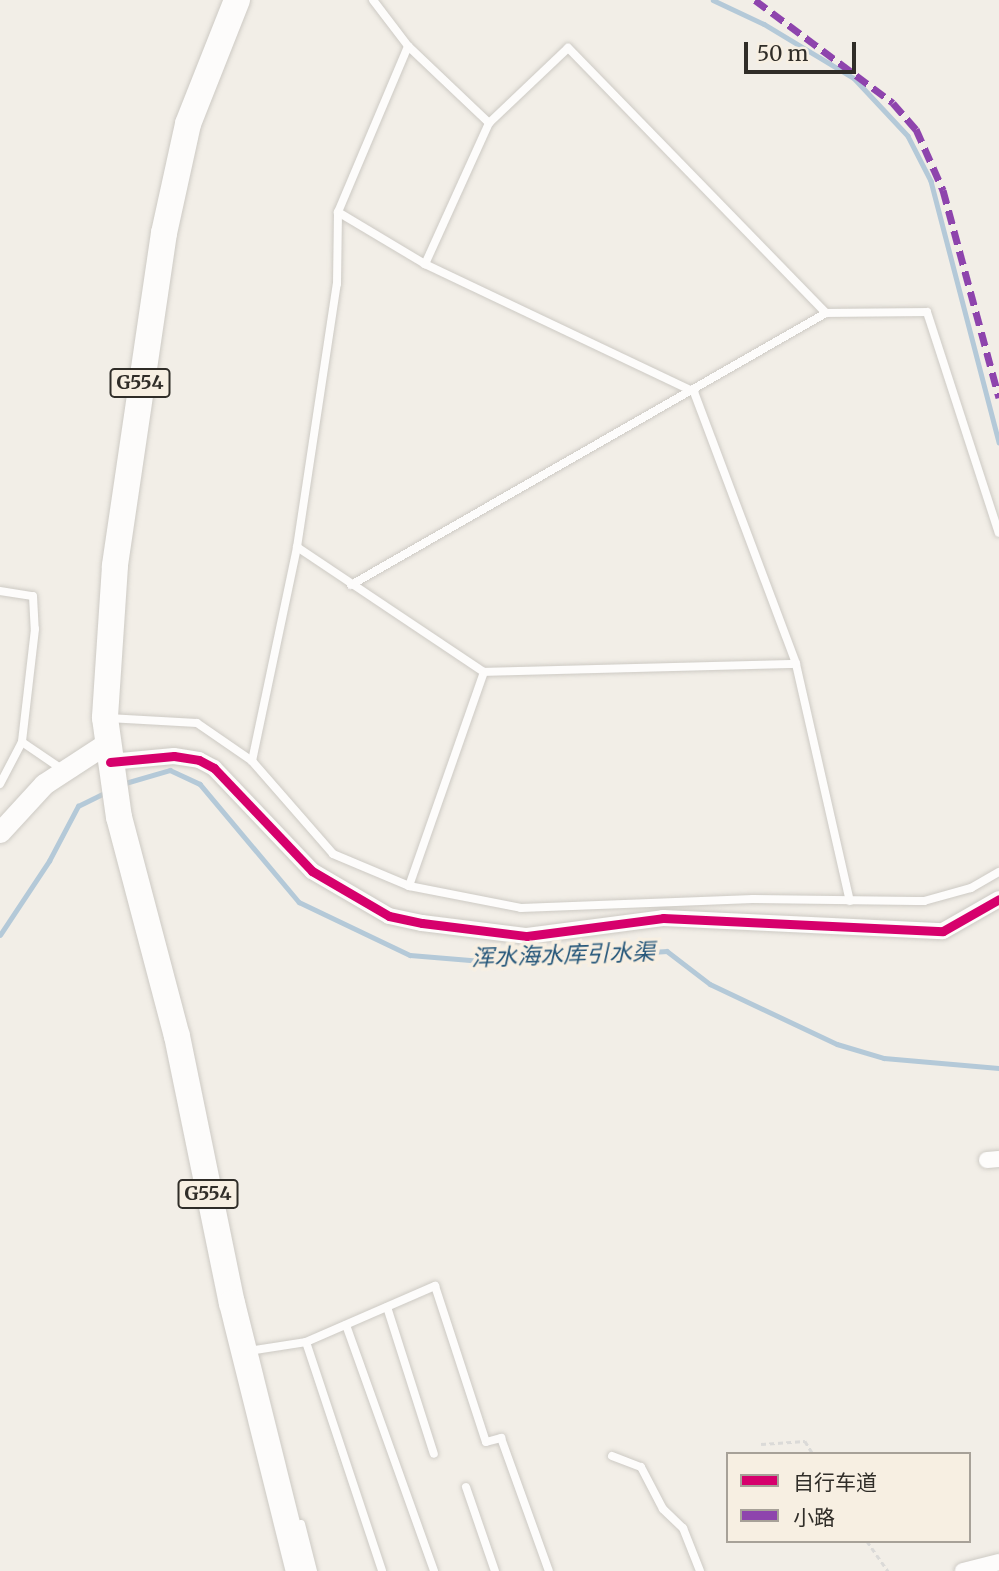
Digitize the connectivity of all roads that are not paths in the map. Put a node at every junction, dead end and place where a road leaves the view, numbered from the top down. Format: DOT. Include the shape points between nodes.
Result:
graph roads {
  1 [pos="237,0"];
  2 [pos="373,0"];
  3 [pos="408,46"];
  4 [pos="489,123"];
  5 [pos="338,212"];
  6 [pos="425,264"];
  7 [pos="826,313"];
  8 [pos="694,392"];
  9 [pos="999,533"];
  10 [pos="297,547"];
  11 [pos="351,585"];
  12 [pos="0,591"];
  13 [pos="796,664"];
  14 [pos="484,672"];
  15 [pos="22,742"];
  16 [pos="108,750"];
  17 [pos="252,761"];
  18 [pos="63,770"];
  19 [pos="0,784"];
  20 [pos="0,831"];
  21 [pos="999,872"];
  22 [pos="409,886"];
  23 [pos="999,899"];
  24 [pos="850,901"];
  25 [pos="387,1307"];
  26 [pos="346,1325"];
  27 [pos="306,1342"];
  28 [pos="249,1349"];
  29 [pos="272,1415"];
  30 [pos="434,1454"];
  31 [pos="612,1456"];
  32 [pos="466,1487"];
  33 [pos="299,1519"];
  34 [pos="999,1562"];
  35 [pos="299,1571"];
  36 [pos="313,1571"];
  37 [pos="382,1571"];
  38 [pos="434,1571"];
  39 [pos="495,1571"];
  40 [pos="549,1571"];
  41 [pos="700,1571"];
  42 [pos="963,1571"];
  1 -- 16 [label="highway, G554" via="188,124 164,233 115,566"];
  2 -- 3 [label="lane"];
  3 -- 4 [label="lane"];
  3 -- 5 [label="lane"];
  4 -- 6 [label="lane"];
  4 -- 7 [label="lane" via="568,48"];
  5 -- 6 [label="lane"];
  5 -- 10 [label="lane" via="337,284"];
  6 -- 8 [label="lane"];
  7 -- 8 [label="lane"];
  7 -- 9 [label="lane" via="928,312"];
  8 -- 11 [label="lane"];
  8 -- 13 [label="lane"];
  10 -- 11 [label="lane"];
  10 -- 17 [label="lane"];
  11 -- 14 [label="lane"];
  12 -- 15 [label="lane" via="33,596 36,629"];
  13 -- 14 [label="lane"];
  13 -- 24 [label="lane"];
  14 -- 22 [label="lane"];
  15 -- 18 [label="lane"];
  15 -- 19 [label="lane"];
  16 -- 17 [label="lane" via="197,723"];
  16 -- 18 [label="main road"];
  16 -- 23 [label="street" via="200,760 214,768 312,871 389,916 422,923 527,936 663,918 943,931"];
  16 -- 28 [label="highway, G554" via="119,817 177,1036"];
  17 -- 22 [label="lane" via="333,854"];
  18 -- 20 [label="main road" via="23,802"];
  21 -- 24 [label="lane" via="971,888 923,901"];
  22 -- 24 [label="lane" via="521,908 753,899"];
  25 -- 26 [label="lane"];
  25 -- 30 [label="lane"];
  25 -- 40 [label="lane" via="435,1286 486,1442 501,1438"];
  26 -- 27 [label="lane"];
  26 -- 38 [label="lane"];
  27 -- 28 [label="lane"];
  27 -- 37 [label="lane"];
  28 -- 29 [label="lane"];
  28 -- 35 [label="highway, G554"];
  31 -- 41 [label="lane" via="641,1467 663,1509 683,1528"];
  32 -- 39 [label="lane"];
  33 -- 36 [label="lane"];
  34 -- 42 [label="street"];
}
